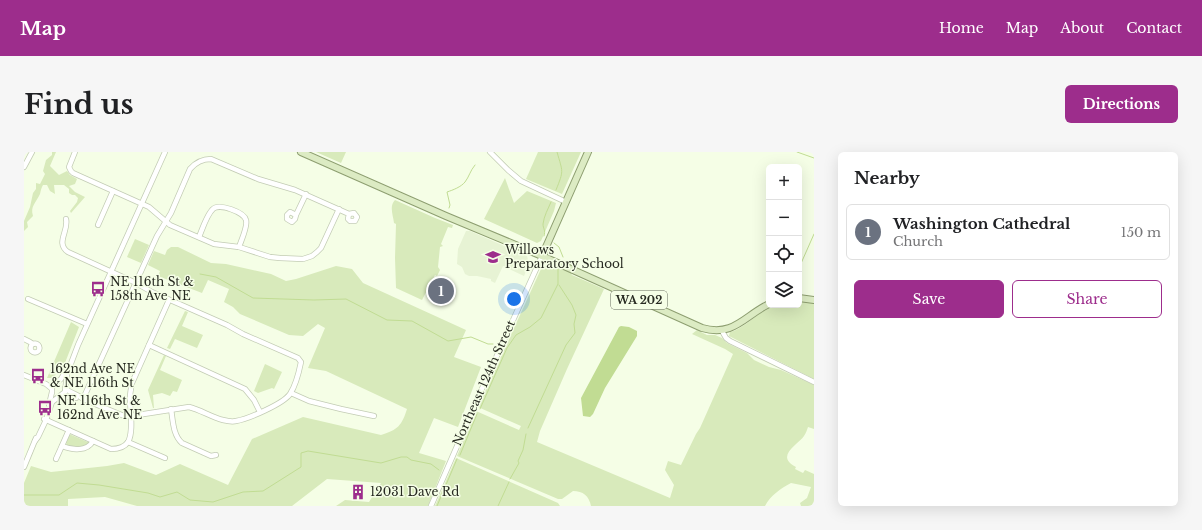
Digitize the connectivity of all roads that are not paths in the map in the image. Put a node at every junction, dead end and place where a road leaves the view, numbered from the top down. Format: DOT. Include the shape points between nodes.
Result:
graph roads {
  1 [pos="32,152"];
  2 [pos="75,152"];
  3 [pos="165,152"];
  4 [pos="301,152"];
  5 [pos="490,152"];
  6 [pos="588,152"];
  7 [pos="24,167"];
  8 [pos="113,191"];
  9 [pos="306,194"];
  10 [pos="566,202"];
  11 [pos="141,203"];
  12 [pos="339,209"];
  13 [pos="349,214"];
  14 [pos="296,215"];
  15 [pos="66,219"];
  16 [pos="166,222"];
  17 [pos="98,225"];
  18 [pos="199,237"];
  19 [pos="239,247"];
  20 [pos="542,256"];
  21 [pos="111,271"];
  22 [pos="136,283"];
  23 [pos="802,298"];
  24 [pos="28,299"];
  25 [pos="169,300"];
  26 [pos="814,300"];
  27 [pos="766,306"];
  28 [pos="87,324"];
  29 [pos="722,331"];
  30 [pos="24,339"];
  31 [pos="33,344"];
  32 [pos="78,345"];
  33 [pos="149,345"];
  34 [pos="24,375"];
  35 [pos="34,379"];
  36 [pos="56,382"];
  37 [pos="814,382"];
  38 [pos="65,387"];
  39 [pos="52,390"];
  40 [pos="291,393"];
  41 [pos="60,396"];
  42 [pos="84,399"];
  43 [pos="171,409"];
  44 [pos="260,412"];
  45 [pos="131,416"];
  46 [pos="374,416"];
  47 [pos="45,420"];
  48 [pos="69,430"];
  49 [pos="93,441"];
  50 [pos="128,442"];
  51 [pos="62,446"];
  52 [pos="216,455"];
  53 [pos="165,458"];
  54 [pos="56,459"];
  55 [pos="24,467"];
  56 [pos="431,506"];
  1 -- 7 [label="street"];
  2 -- 8 [label="street" via="69,169"];
  3 -- 11 [label="street"];
  4 -- 20 [label="main road, WA 202"];
  5 -- 10 [label="street" via="521,181"];
  6 -- 10 [label="main road, Northeast 124th Street"];
  8 -- 11 [label="street"];
  8 -- 17 [label="street"];
  9 -- 12 [label="street"];
  9 -- 14 [label="street"];
  9 -- 16 [label="street" via="206,159 190,169"];
  10 -- 20 [label="main road, Northeast 124th Street"];
  11 -- 16 [label="street"];
  11 -- 21 [label="street"];
  12 -- 13 [label="street"];
  12 -- 19 [label="street" via="321,248 312,256 303,259 280,258"];
  15 -- 21 [label="street" via="68,224 62,239 63,247 68,252"];
  16 -- 18 [label="street"];
  16 -- 22 [label="street"];
  18 -- 19 [label="street" via="214,244"];
  18 -- 19 [label="street" via="213,209 217,206 223,207 246,219"];
  20 -- 29 [label="main road, WA 202" via="694,325 707,330"];
  20 -- 56 [label="street, Northeast 124th Street"];
  21 -- 22 [label="street"];
  21 -- 28 [label="street"];
  22 -- 25 [label="street"];
  22 -- 42 [label="street"];
  23 -- 26 [label="main road"];
  24 -- 28 [label="street"];
  25 -- 33 [label="street"];
  25 -- 40 [label="street" via="298,358 301,362"];
  27 -- 29 [label="main road"];
  28 -- 32 [label="street"];
  29 -- 37 [label="street" via="730,341"];
  30 -- 31 [label="street"];
  32 -- 36 [label="street" via="73,350 63,376"];
  32 -- 38 [label="street"];
  33 -- 44 [label="street" via="245,389"];
  33 -- 45 [label="street" via="132,383"];
  34 -- 35 [label="street"];
  35 -- 36 [label="street"];
  35 -- 39 [label="street"];
  36 -- 38 [label="street" via="62,383"];
  36 -- 39 [label="street"];
  38 -- 41 [label="street" via="65,392"];
  38 -- 42 [label="street" via="70,393"];
  39 -- 41 [label="street"];
  39 -- 47 [label="street"];
  40 -- 44 [label="street" via="281,402"];
  40 -- 46 [label="street" via="309,401"];
  41 -- 42 [label="street"];
  41 -- 47 [label="street" via="52,402"];
  42 -- 45 [label="street" via="124,416"];
  43 -- 44 [label="street" via="189,407 223,420 234,421"];
  43 -- 45 [label="street"];
  43 -- 52 [label="street" via="178,439 211,456"];
  45 -- 50 [label="street"];
  47 -- 48 [label="street"];
  47 -- 55 [label="street"];
  48 -- 49 [label="street"];
  48 -- 51 [label="street"];
  49 -- 50 [label="street" via="111,449 122,448"];
  49 -- 51 [label="street" via="85,448 71,449"];
  50 -- 53 [label="street"];
  51 -- 54 [label="street"];
}
